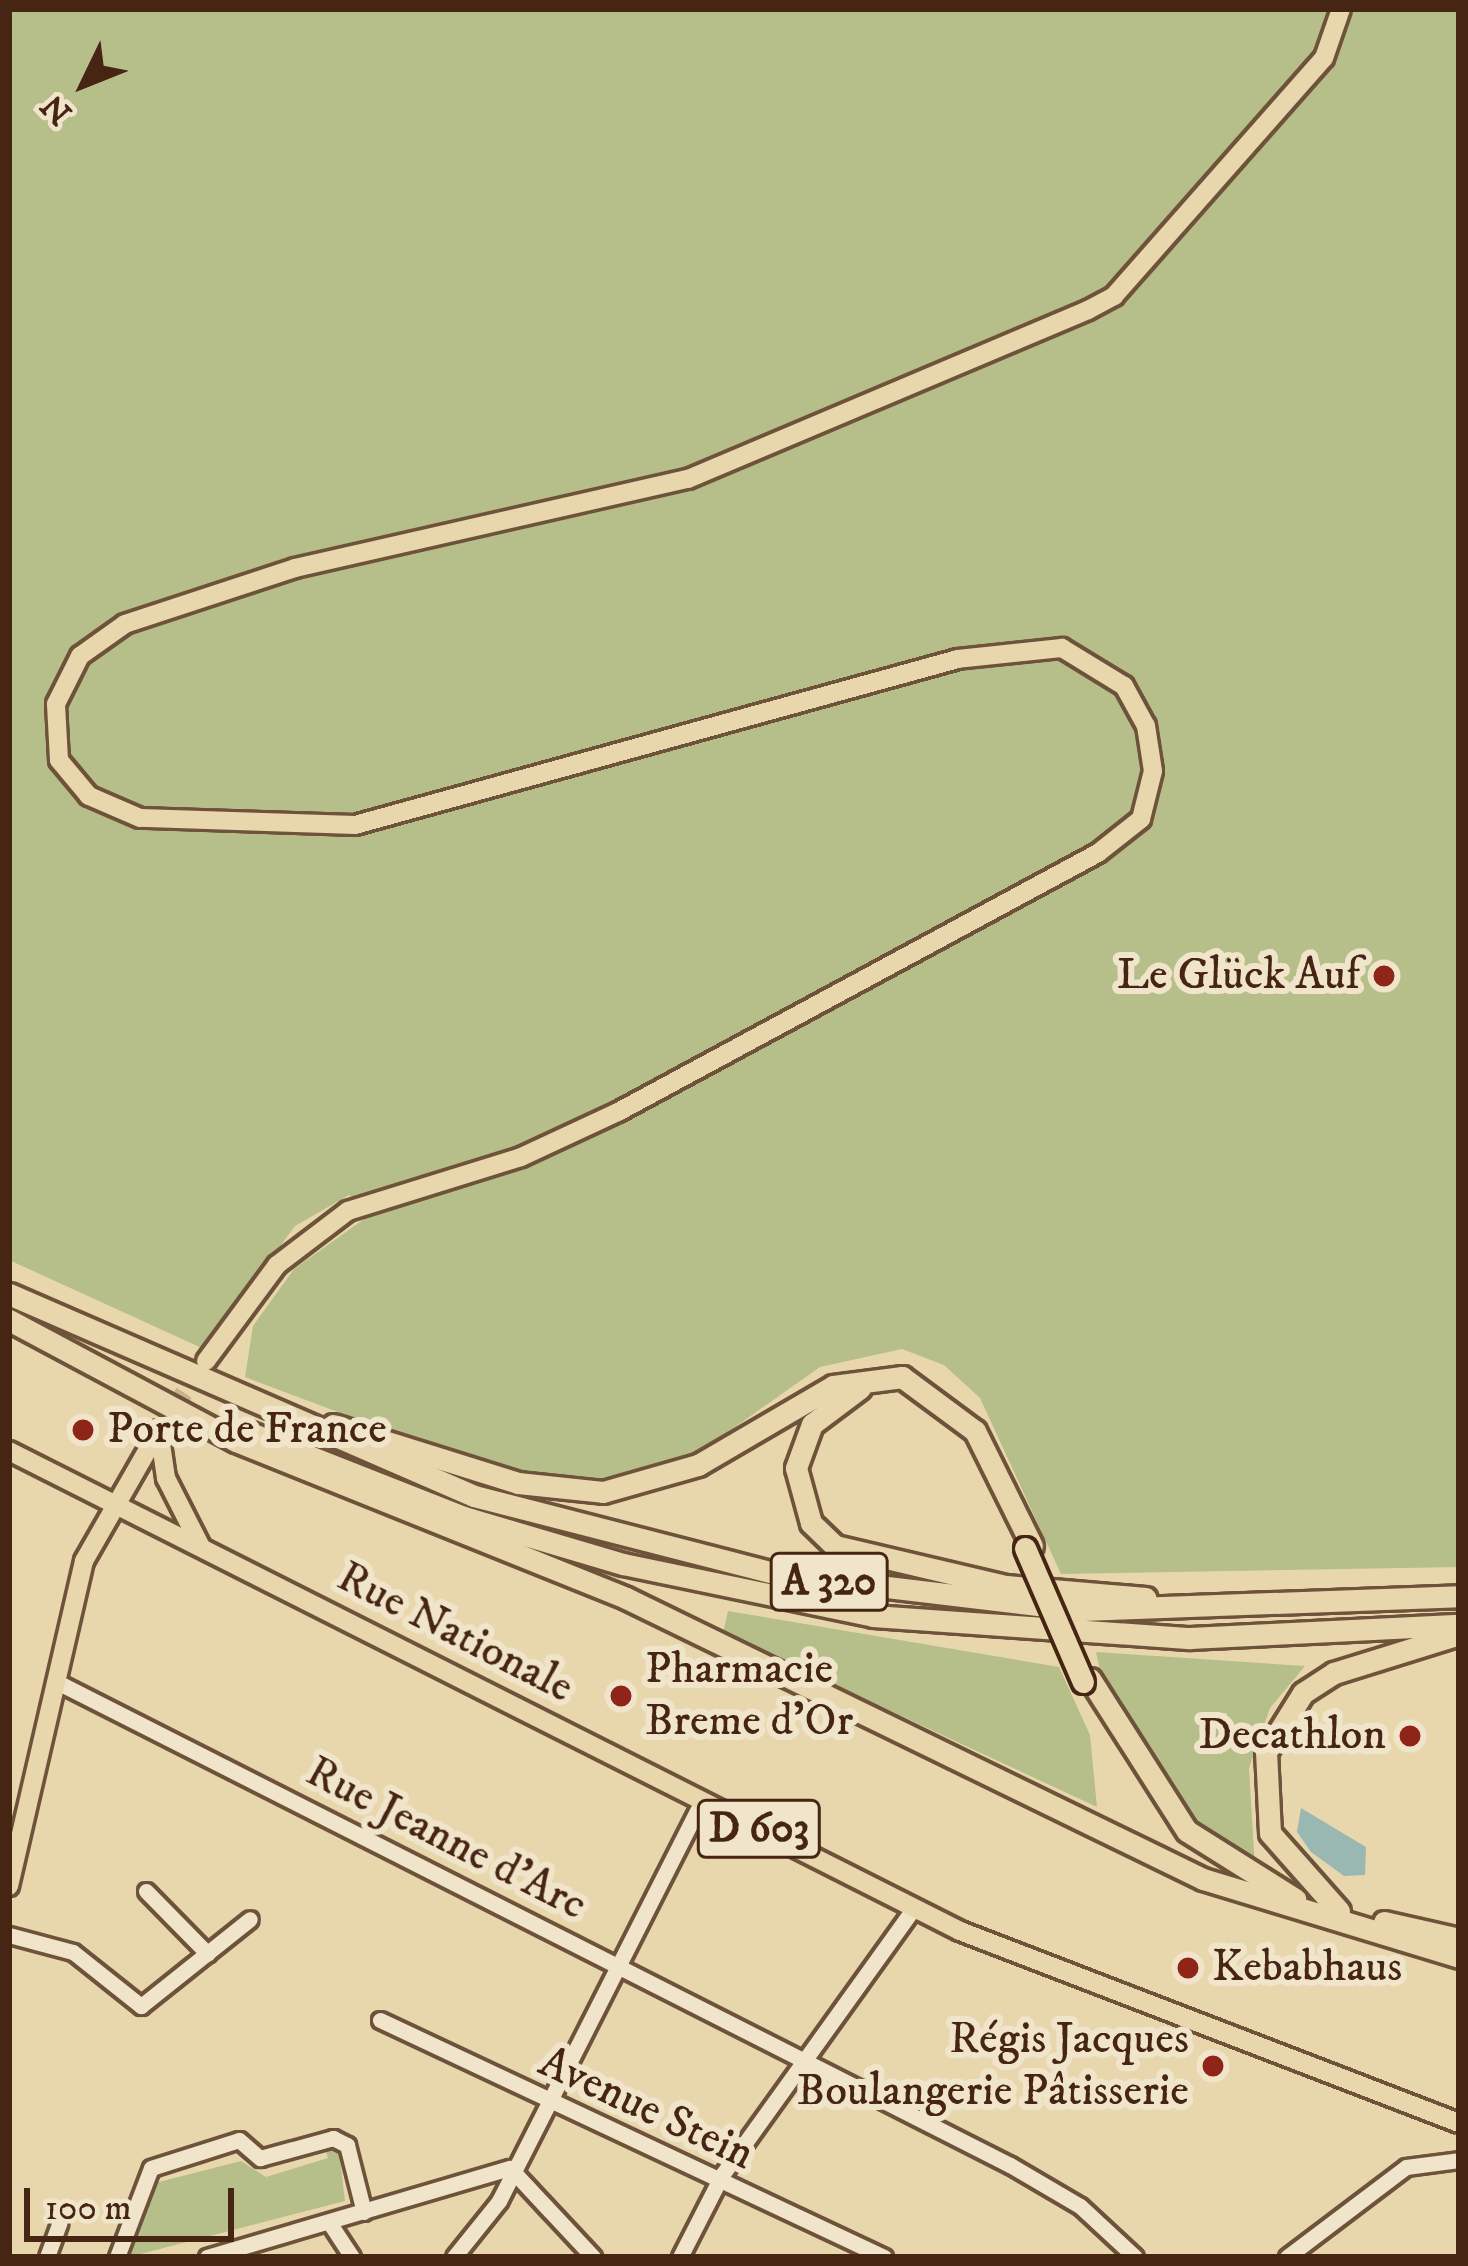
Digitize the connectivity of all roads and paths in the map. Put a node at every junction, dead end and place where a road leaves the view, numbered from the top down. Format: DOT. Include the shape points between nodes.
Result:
graph roads {
  1 [pos="1341,9"];
  2 [pos="9,1294"];
  3 [pos="9,1320"];
  4 [pos="206,1361"];
  5 [pos="105,1369"];
  6 [pos="226,1396"];
  7 [pos="9,1450"];
  8 [pos="112,1502"];
  9 [pos="201,1547"];
  10 [pos="1028,1547"];
  11 [pos="1459,1596"];
  12 [pos="1234,1612"];
  13 [pos="1459,1625"];
  14 [pos="1459,1634"];
  15 [pos="1086,1680"];
  16 [pos="55,1682"];
  17 [pos="702,1801"];
  18 [pos="9,1886"];
  19 [pos="146,1891"];
  20 [pos="1279,1907"];
  21 [pos="913,1909"];
  22 [pos="1339,1911"];
  23 [pos="250,1919"];
  24 [pos="9,1935"];
  25 [pos="1459,1939"];
  26 [pos="208,1954"];
  27 [pos="1459,1957"];
  28 [pos="618,1966"];
  29 [pos="380,2020"];
  30 [pos="804,2061"];
  31 [pos="1330,2080"];
  32 [pos="549,2105"];
  33 [pos="1459,2123"];
  34 [pos="1459,2136"];
  35 [pos="1459,2160"];
  36 [pos="510,2168"];
  37 [pos="718,2182"];
  38 [pos="364,2212"];
  39 [pos="60,2222"];
  40 [pos="328,2222"];
  41 [pos="236,2253"];
  42 [pos="47,2257"];
  43 [pos="117,2257"];
  44 [pos="207,2257"];
  45 [pos="352,2257"];
  46 [pos="454,2257"];
  47 [pos="593,2257"];
  48 [pos="680,2257"];
  49 [pos="884,2257"];
  50 [pos="1135,2257"];
  51 [pos="1287,2257"];
  1 -- 4 [label="main road" via="1324,58 1114,296 1088,310 688,479 295,568 125,624 80,656 56,704 59,760 89,796 140,818 355,825 958,659 1062,648 1124,686 1147,726 1153,771 1141,819 1098,854 618,1112 329,1222 278,1265"];
  2 -- 6 [label="highway, A 320"];
  3 -- 5 [label="highway, A 320"];
  5 -- 13 [label="highway, A 320" via="464,1517 775,1598 1107,1636"];
  5 -- 20 [label="highway" via="236,1441 626,1598"];
  6 -- 10 [label="highway" via="518,1483 602,1492 698,1465 832,1386 902,1377 975,1431"];
  6 -- 12 [label="highway, A 320" via="474,1496 778,1574 981,1604"];
  7 -- 8 [label="main road, Rue Nationale / D 603"];
  8 -- 9 [label="main road, Rue Nationale / D 603"];
  8 -- 9 [label="main road" via="160,1430 166,1478"];
  8 -- 16 [label="main road" via="84,1561"];
  9 -- 17 [label="main road, Rue Nationale / D 603"];
  10 -- 12 [label="highway" via="969,1436 928,1397 854,1390 812,1424 798,1491 835,1546 1006,1586"];
  10 -- 15 [label="highway, bridge"];
  11 -- 12 [label="highway, A 320"];
  14 -- 22 [label="highway" via="1334,1672 1303,1693 1266,1752 1270,1833"];
  15 -- 20 [label="highway" via="1160,1814"];
  15 -- 22 [label="highway" via="1187,1831 1275,1891"];
  16 -- 18 [label="main road"];
  16 -- 28 [label="street, Rue Jeanne d'Arc"];
  17 -- 21 [label="main road, Rue Nationale / D 603"];
  17 -- 28 [label="street"];
  19 -- 26 [label="street"];
  20 -- 27 [label="highway"];
  21 -- 30 [label="street"];
  21 -- 31 [label="main road, Rue Nationale / D 603"];
  22 -- 25 [label="highway"];
  23 -- 26 [label="street"];
  24 -- 26 [label="street" via="73,1952 131,2006"];
  28 -- 30 [label="street, Rue Jeanne d'Arc"];
  28 -- 32 [label="street"];
  29 -- 32 [label="street, Avenue Stein"];
  30 -- 37 [label="street"];
  30 -- 50 [label="street, Rue Jeanne d'Arc" via="1064,2196"];
  31 -- 33 [label="main road, Rue Nationale / D 603"];
  31 -- 34 [label="main road, Rue Nationale / D 603"];
  32 -- 36 [label="street"];
  32 -- 37 [label="street, Avenue Stein"];
  35 -- 51 [label="street" via="1406,2167"];
  36 -- 38 [label="street"];
  36 -- 46 [label="street"];
  36 -- 47 [label="street"];
  37 -- 48 [label="street"];
  37 -- 49 [label="street, Avenue Stein"];
  38 -- 40 [label="street"];
  38 -- 43 [label="street" via="346,2145 333,2138 260,2158 239,2140 151,2168"];
  39 -- 42 [label="street"];
  40 -- 41 [label="street"];
  40 -- 45 [label="street"];
  41 -- 44 [label="street"];
}
